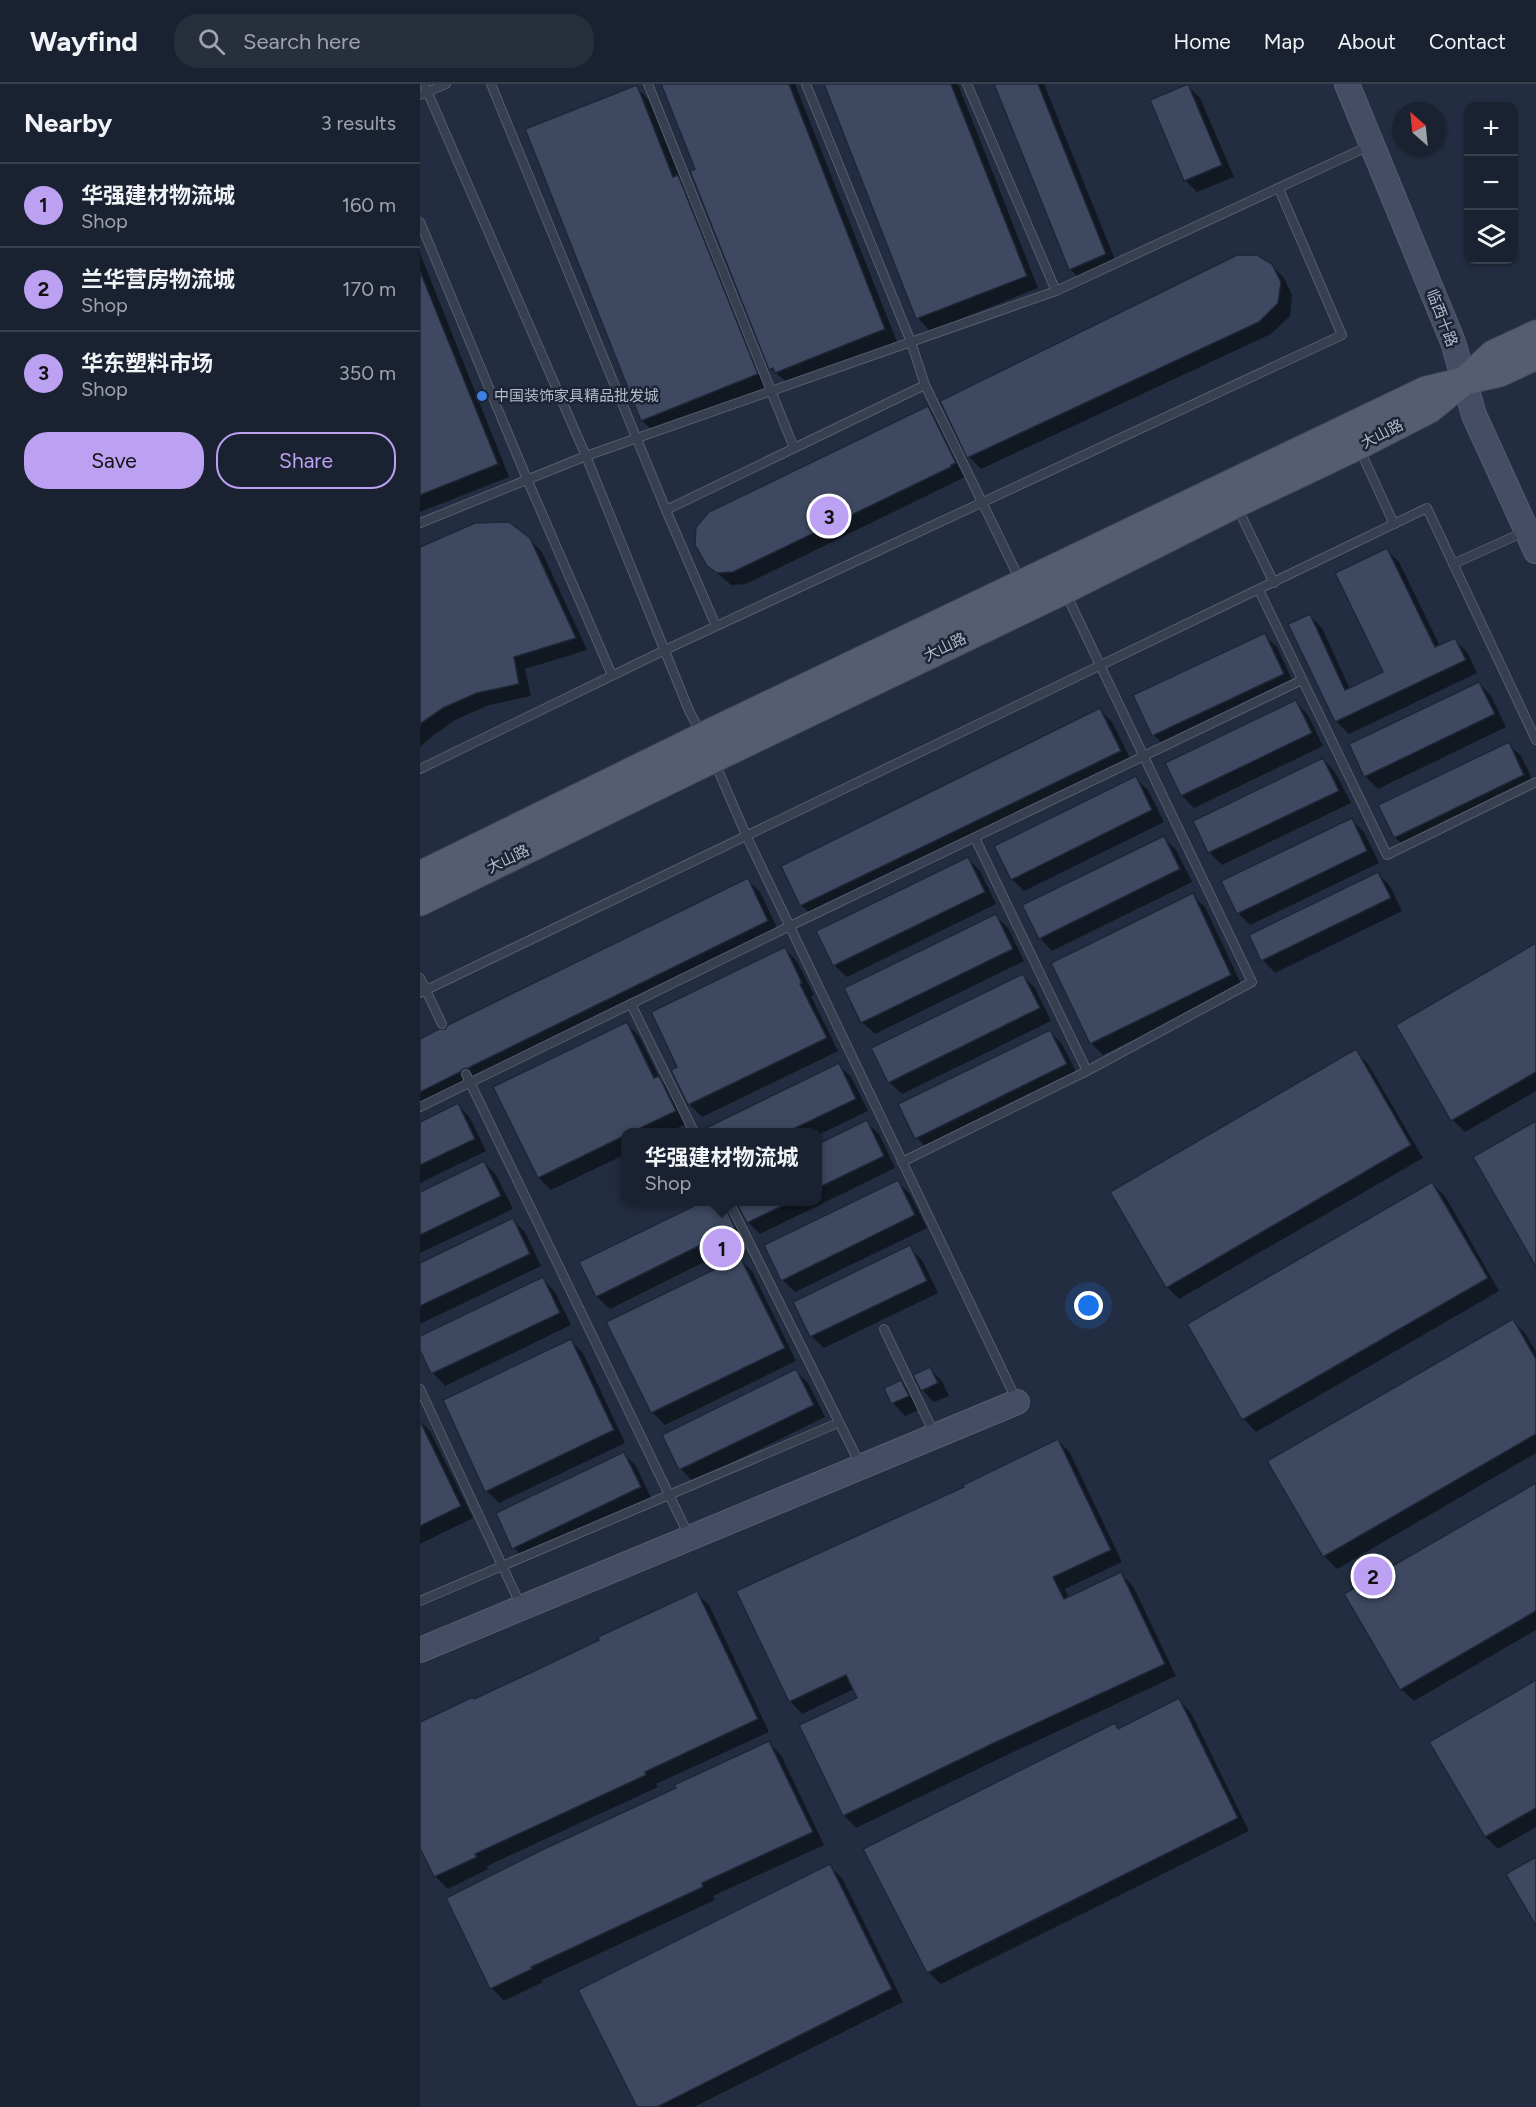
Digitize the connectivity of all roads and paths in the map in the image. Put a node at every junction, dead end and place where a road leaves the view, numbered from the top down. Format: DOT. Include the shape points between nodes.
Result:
graph roads {
  1 [pos="446,84"];
  2 [pos="491,84"];
  3 [pos="648,84"];
  4 [pos="806,84"];
  5 [pos="967,84"];
  6 [pos="1347,84"];
  7 [pos="424,90"];
  8 [pos="1372,145"];
  9 [pos="1279,189"];
  10 [pos="420,222"];
  11 [pos="1056,291"];
  12 [pos="1536,334"];
  13 [pos="911,342"];
  14 [pos="1536,356"];
  15 [pos="1464,381"];
  16 [pos="925,385"];
  17 [pos="771,391"];
  18 [pos="636,438"];
  19 [pos="1358,446"];
  20 [pos="794,448"];
  21 [pos="586,456"];
  22 [pos="527,479"];
  23 [pos="982,502"];
  24 [pos="1236,504"];
  25 [pos="666,510"];
  26 [pos="420,523"];
  27 [pos="1394,524"];
  28 [pos="1531,541"];
  29 [pos="1453,564"];
  30 [pos="1274,582"];
  31 [pos="1021,583"];
  32 [pos="1065,590"];
  33 [pos="1258,590"];
  34 [pos="716,626"];
  35 [pos="665,650"];
  36 [pos="1100,665"];
  37 [pos="612,675"];
  38 [pos="1302,680"];
  39 [pos="1536,740"];
  40 [pos="708,747"];
  41 [pos="1143,756"];
  42 [pos="420,769"];
  43 [pos="1536,782"];
  44 [pos="746,835"];
  45 [pos="975,838"];
  46 [pos="420,875"];
  47 [pos="420,902"];
  48 [pos="790,926"];
  49 [pos="420,978"];
  50 [pos="423,991"];
  51 [pos="631,1004"];
  52 [pos="442,1024"];
  53 [pos="1087,1071"];
  54 [pos="466,1074"];
  55 [pos="471,1083"];
  56 [pos="420,1107"];
  57 [pos="692,1128"];
  58 [pos="902,1162"];
  59 [pos="731,1206"];
  60 [pos="884,1329"];
  61 [pos="420,1389"];
  62 [pos="1017,1402"];
  63 [pos="838,1422"];
  64 [pos="935,1436"];
  65 [pos="861,1466"];
  66 [pos="670,1495"];
  67 [pos="689,1538"];
  68 [pos="503,1567"];
  69 [pos="420,1601"];
  70 [pos="521,1608"];
  71 [pos="420,1650"];
  1 -- 7 [label="lane"];
  2 -- 18 [label="lane"];
  3 -- 17 [label="lane"];
  4 -- 13 [label="lane"];
  5 -- 11 [label="lane"];
  6 -- 8 [label="street, 临西十路"];
  7 -- 21 [label="lane"];
  8 -- 9 [label="lane"];
  8 -- 15 [label="street, 临西十路" via="1453,342"];
  9 -- 11 [label="lane"];
  9 -- 23 [label="lane" via="1342,335"];
  10 -- 22 [label="lane"];
  11 -- 13 [label="lane"];
  12 -- 15 [label="main road, 大山路" via="1493,354"];
  13 -- 16 [label="lane"];
  13 -- 17 [label="lane"];
  14 -- 15 [label="main road, 大山路" via="1500,373"];
  15 -- 19 [label="main road, 大山路" via="1430,410"];
  15 -- 28 [label="street, 临西十路" via="1474,415"];
  15 -- 31 [label="main road, 大山路" via="1426,390"];
  16 -- 20 [label="lane"];
  16 -- 23 [label="lane"];
  17 -- 18 [label="lane"];
  17 -- 20 [label="lane"];
  18 -- 21 [label="lane"];
  18 -- 25 [label="lane"];
  19 -- 24 [label="main road, 大山路"];
  19 -- 27 [label="lane"];
  20 -- 25 [label="lane"];
  21 -- 22 [label="lane"];
  21 -- 35 [label="lane"];
  22 -- 26 [label="lane"];
  22 -- 37 [label="lane"];
  23 -- 31 [label="lane"];
  23 -- 34 [label="lane"];
  24 -- 30 [label="lane"];
  24 -- 32 [label="main road, 大山路"];
  25 -- 34 [label="lane"];
  27 -- 29 [label="lane" via="1427,508"];
  27 -- 30 [label="lane"];
  28 -- 29 [label="lane"];
  29 -- 39 [label="lane"];
  30 -- 33 [label="lane"];
  31 -- 40 [label="main road, 大山路"];
  32 -- 36 [label="lane"];
  32 -- 40 [label="main road, 大山路"];
  33 -- 36 [label="lane"];
  33 -- 38 [label="lane"];
  34 -- 35 [label="lane"];
  35 -- 37 [label="lane"];
  35 -- 40 [label="lane"];
  36 -- 41 [label="lane"];
  36 -- 44 [label="lane"];
  37 -- 42 [label="lane"];
  38 -- 41 [label="lane"];
  38 -- 43 [label="lane" via="1387,855"];
  40 -- 44 [label="lane"];
  40 -- 46 [label="main road, 大山路"];
  40 -- 47 [label="main road, 大山路"];
  41 -- 45 [label="lane"];
  41 -- 53 [label="lane" via="1252,982"];
  44 -- 48 [label="lane"];
  44 -- 50 [label="lane"];
  45 -- 48 [label="lane"];
  45 -- 53 [label="lane"];
  48 -- 51 [label="lane"];
  48 -- 58 [label="lane"];
  49 -- 50 [label="lane"];
  50 -- 52 [label="lane"];
  51 -- 55 [label="lane"];
  51 -- 57 [label="lane"];
  53 -- 58 [label="lane"];
  54 -- 55 [label="lane"];
  55 -- 56 [label="lane"];
  55 -- 66 [label="lane"];
  58 -- 62 [label="lane"];
  59 -- 63 [label="lane"];
  60 -- 64 [label="lane"];
  61 -- 68 [label="lane"];
  62 -- 64 [label="street"];
  63 -- 65 [label="lane"];
  63 -- 66 [label="lane"];
  64 -- 65 [label="street"];
  65 -- 67 [label="street"];
  66 -- 67 [label="lane"];
  66 -- 68 [label="lane"];
  67 -- 70 [label="street"];
  68 -- 69 [label="lane"];
  68 -- 70 [label="lane"];
  70 -- 71 [label="street"];
}
